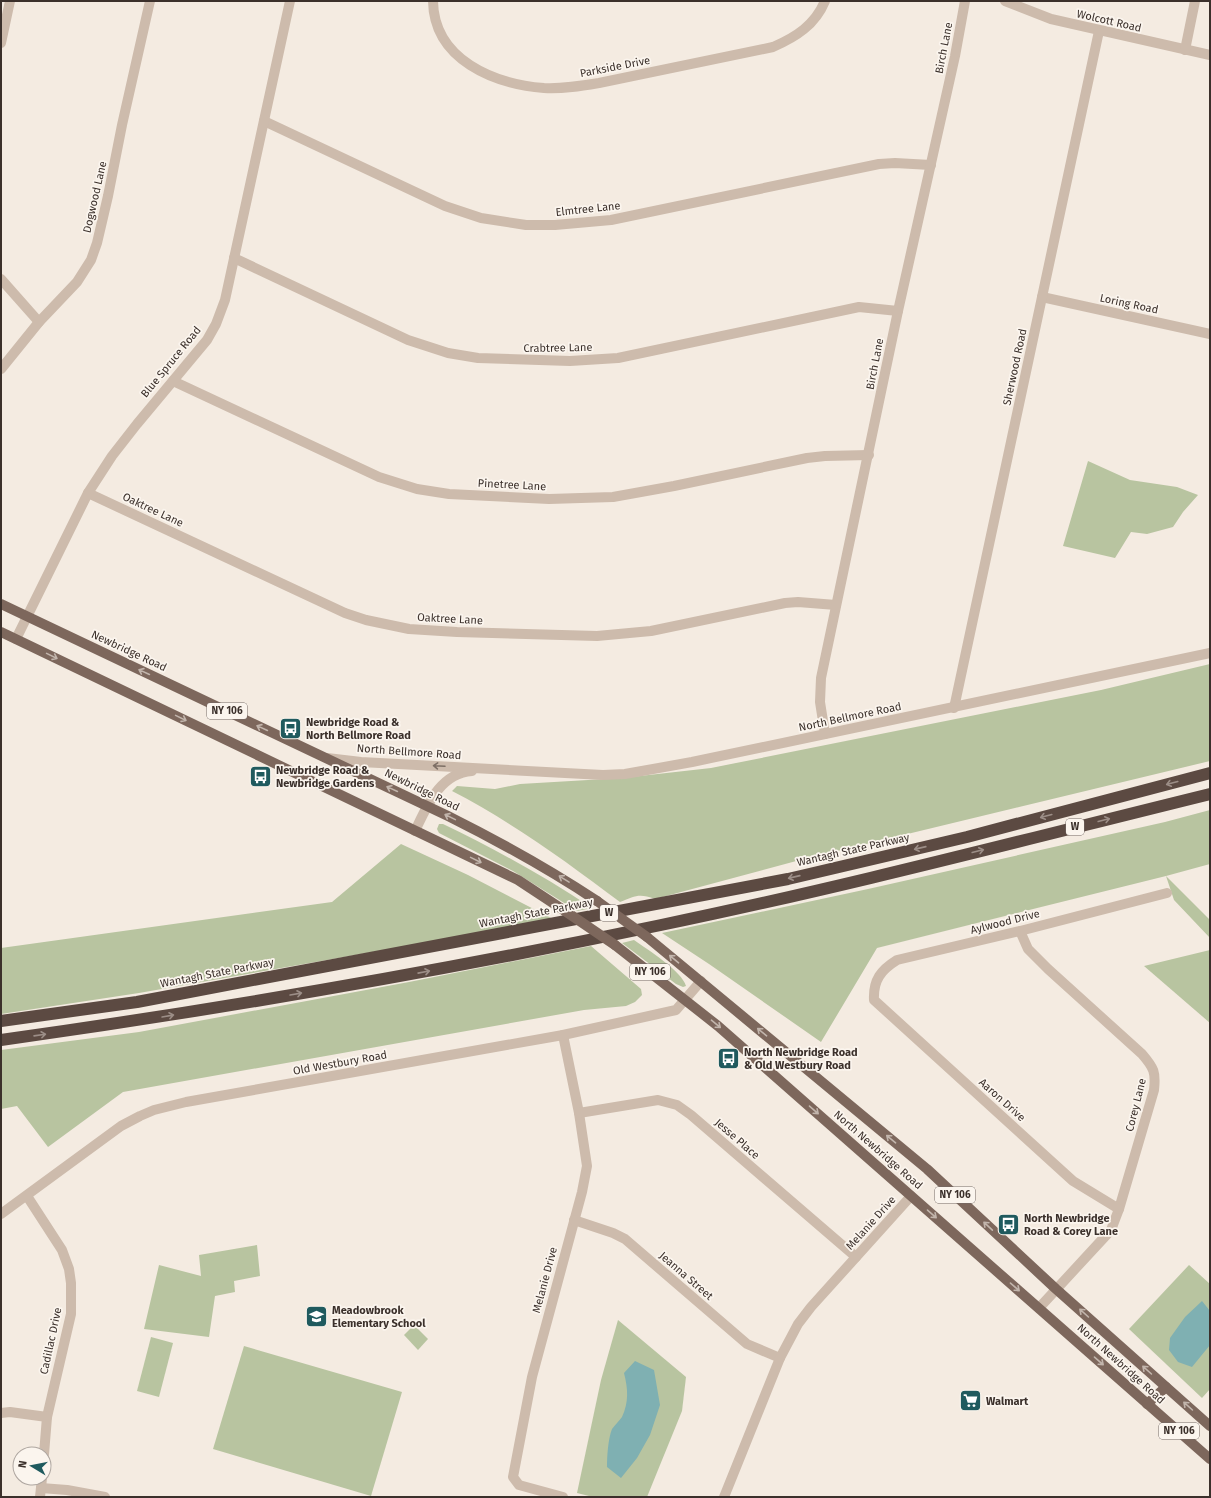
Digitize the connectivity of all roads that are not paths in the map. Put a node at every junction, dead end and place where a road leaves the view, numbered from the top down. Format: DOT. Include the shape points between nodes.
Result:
graph roads {
  1 [pos="10,1"];
  2 [pos="150,1"];
  3 [pos="290,1"];
  4 [pos="433,1"];
  5 [pos="825,1"];
  6 [pos="965,1"];
  7 [pos="1005,1"];
  8 [pos="1195,1"];
  9 [pos="1099,31"];
  10 [pos="1,44"];
  11 [pos="1185,50"];
  12 [pos="1210,55"];
  13 [pos="264,121"];
  14 [pos="931,165"];
  15 [pos="234,258"];
  16 [pos="1,279"];
  17 [pos="1042,297"];
  18 [pos="898,311"];
  19 [pos="39,322"];
  20 [pos="1210,334"];
  21 [pos="1,369"];
  22 [pos="173,381"];
  23 [pos="869,455"];
  24 [pos="88,493"];
  25 [pos="1,604"];
  26 [pos="836,605"];
  27 [pos="27,617"];
  28 [pos="1,632"];
  29 [pos="16,639"];
  30 [pos="1210,653"];
  31 [pos="954,708"];
  32 [pos="825,734"];
  33 [pos="325,758"];
  34 [pos="492,770"];
  35 [pos="1210,773"];
  36 [pos="1210,794"];
  37 [pos="427,806"];
  38 [pos="415,830"];
  39 [pos="1167,893"];
  40 [pos="1020,931"];
  41 [pos="647,937"];
  42 [pos="701,981"];
  43 [pos="686,1000"];
  44 [pos="874,1000"];
  45 [pos="1,1021"];
  46 [pos="563,1035"];
  47 [pos="1,1040"];
  48 [pos="579,1113"];
  49 [pos="27,1196"];
  50 [pos="911,1196"];
  51 [pos="1119,1209"];
  52 [pos="1,1214"];
  53 [pos="574,1220"];
  54 [pos="856,1257"];
  55 [pos="1056,1289"];
  56 [pos="1039,1308"];
  57 [pos="780,1358"];
  58 [pos="1166,1387"];
  59 [pos="1147,1404"];
  60 [pos="1,1413"];
  61 [pos="47,1416"];
  62 [pos="1210,1426"];
  63 [pos="45,1446"];
  64 [pos="1210,1459"];
  65 [pos="41,1488"];
  66 [pos="105,1497"];
  67 [pos="563,1497"];
  68 [pos="724,1497"];
  1 -- 10 [label="street"];
  2 -- 19 [label="street, Dogwood Lane" via="97,243 77,282"];
  3 -- 13 [label="street, Blue Spruce Road"];
  4 -- 5 [label="street, Parkside Drive" via="441,35 461,59 485,74 511,83 545,88 599,83 773,46 792,38 807,27 818,16"];
  6 -- 14 [label="street, Birch Lane"];
  7 -- 9 [label="street, Wolcott Road" via="1051,20"];
  8 -- 11 [label="street"];
  9 -- 11 [label="street, Wolcott Road"];
  9 -- 17 [label="street, Sherwood Road"];
  11 -- 12 [label="street, Wolcott Road"];
  13 -- 14 [label="street, Elmtree Lane" via="445,206 480,218 526,225 611,220 879,164"];
  13 -- 15 [label="street, Blue Spruce Road"];
  14 -- 18 [label="street, Birch Lane"];
  15 -- 18 [label="street, Crabtree Lane" via="408,340 448,353 478,358 570,361 618,358 859,307"];
  15 -- 22 [label="street, Blue Spruce Road" via="225,300 216,324 207,340"];
  16 -- 19 [label="street"];
  17 -- 20 [label="street, Loring Road"];
  17 -- 31 [label="street, Sherwood Road"];
  18 -- 23 [label="street, Birch Lane"];
  19 -- 21 [label="street, Dogwood Lane"];
  22 -- 23 [label="street, Pinetree Lane" via="379,477 449,494 549,499 613,497 807,458"];
  22 -- 24 [label="street, Blue Spruce Road" via="112,456"];
  23 -- 26 [label="street, Birch Lane"];
  24 -- 26 [label="street, Oaktree Lane" via="345,613 409,629 597,636 651,631 785,603"];
  24 -- 27 [label="street, Blue Spruce Road"];
  25 -- 27 [label="main road, Newbridge Road / NY 106"];
  26 -- 32 [label="street, Birch Lane" via="821,678 820,702"];
  27 -- 29 [label="street, Blue Spruce Road"];
  33 -- 27 [label="main road, Newbridge Road / NY 106, one-way"];
  28 -- 29 [label="main road, NY 106"];
  29 -- 38 [label="main road, NY 106, one-way"];
  30 -- 31 [label="street, North Bellmore Road"];
  31 -- 32 [label="street, North Bellmore Road"];
  32 -- 34 [label="street, North Bellmore Road" via="625,774"];
  34 -- 33 [label="street, North Bellmore Road, one-way"];
  37 -- 33 [label="main road, Newbridge Road / NY 106, one-way"];
  34 -- 37 [label="street, North Bellmore Road" via="469,771 448,780 437,790"];
  35 -- 45 [label="highway, Wantagh State Parkway / W, one-way" via="967,837 788,879 137,1002"];
  47 -- 36 [label="highway, W, one-way" via="135,1021 383,980 661,925 818,890"];
  37 -- 38 [label="street, North Bellmore Road"];
  41 -- 37 [label="main road, Newbridge Road / NY 106, one-way, bridge" via="564,879 507,846"];
  38 -- 43 [label="main road, North Newbridge Road / NY 106, one-way, bridge" via="518,880 615,945"];
  39 -- 40 [label="street, Aylwood Drive"];
  40 -- 44 [label="street, Aylwood Drive" via="897,960 886,967 880,975 874,989"];
  40 -- 51 [label="street, Corey Lane" via="1028,949 1152,1065 1155,1074 1154,1090"];
  42 -- 41 [label="main road, North Newbridge Road / NY 106, one-way"];
  42 -- 43 [label="street, Old Westbury Road"];
  55 -- 42 [label="main road, North Newbridge Road / NY 106, one-way" via="927,1169"];
  43 -- 46 [label="street, Old Westbury Road" via="676,1010"];
  43 -- 50 [label="main road, North Newbridge Road / NY 106, one-way"];
  44 -- 51 [label="street, Aaron Drive" via="1073,1181"];
  46 -- 48 [label="street, Melanie Drive"];
  46 -- 49 [label="street, Old Westbury Road" via="186,1102 154,1110 121,1126"];
  48 -- 53 [label="street, Melanie Drive" via="587,1166"];
  48 -- 54 [label="street, Jesse Place" via="658,1100 677,1105 691,1114"];
  49 -- 52 [label="street, Old Westbury Road"];
  49 -- 61 [label="street, Cadillac Drive" via="62,1250 71,1283 71,1314"];
  50 -- 54 [label="street, Melanie Drive"];
  50 -- 56 [label="main road, North Newbridge Road / NY 106, one-way"];
  51 -- 55 [label="street, Corey Lane" via="1111,1230"];
  53 -- 57 [label="street, Jeanna Street" via="613,1232 625,1239 747,1344"];
  53 -- 67 [label="street, Melanie Drive" via="532,1377 513,1477 519,1485"];
  54 -- 57 [label="street, Melanie Drive" via="798,1324"];
  55 -- 56 [label="street, Corey Lane"];
  58 -- 55 [label="main road, North Newbridge Road / NY 106, one-way"];
  56 -- 59 [label="main road, North Newbridge Road / NY 106, one-way"];
  57 -- 68 [label="street, Melanie Drive"];
  58 -- 59 [label="main road"];
  62 -- 58 [label="main road, North Newbridge Road / NY 106, one-way"];
  59 -- 64 [label="main road, North Newbridge Road / NY 106"];
  60 -- 61 [label="street"];
  61 -- 63 [label="street, Cadillac Drive"];
  65 -- 66 [label="street"];
}
